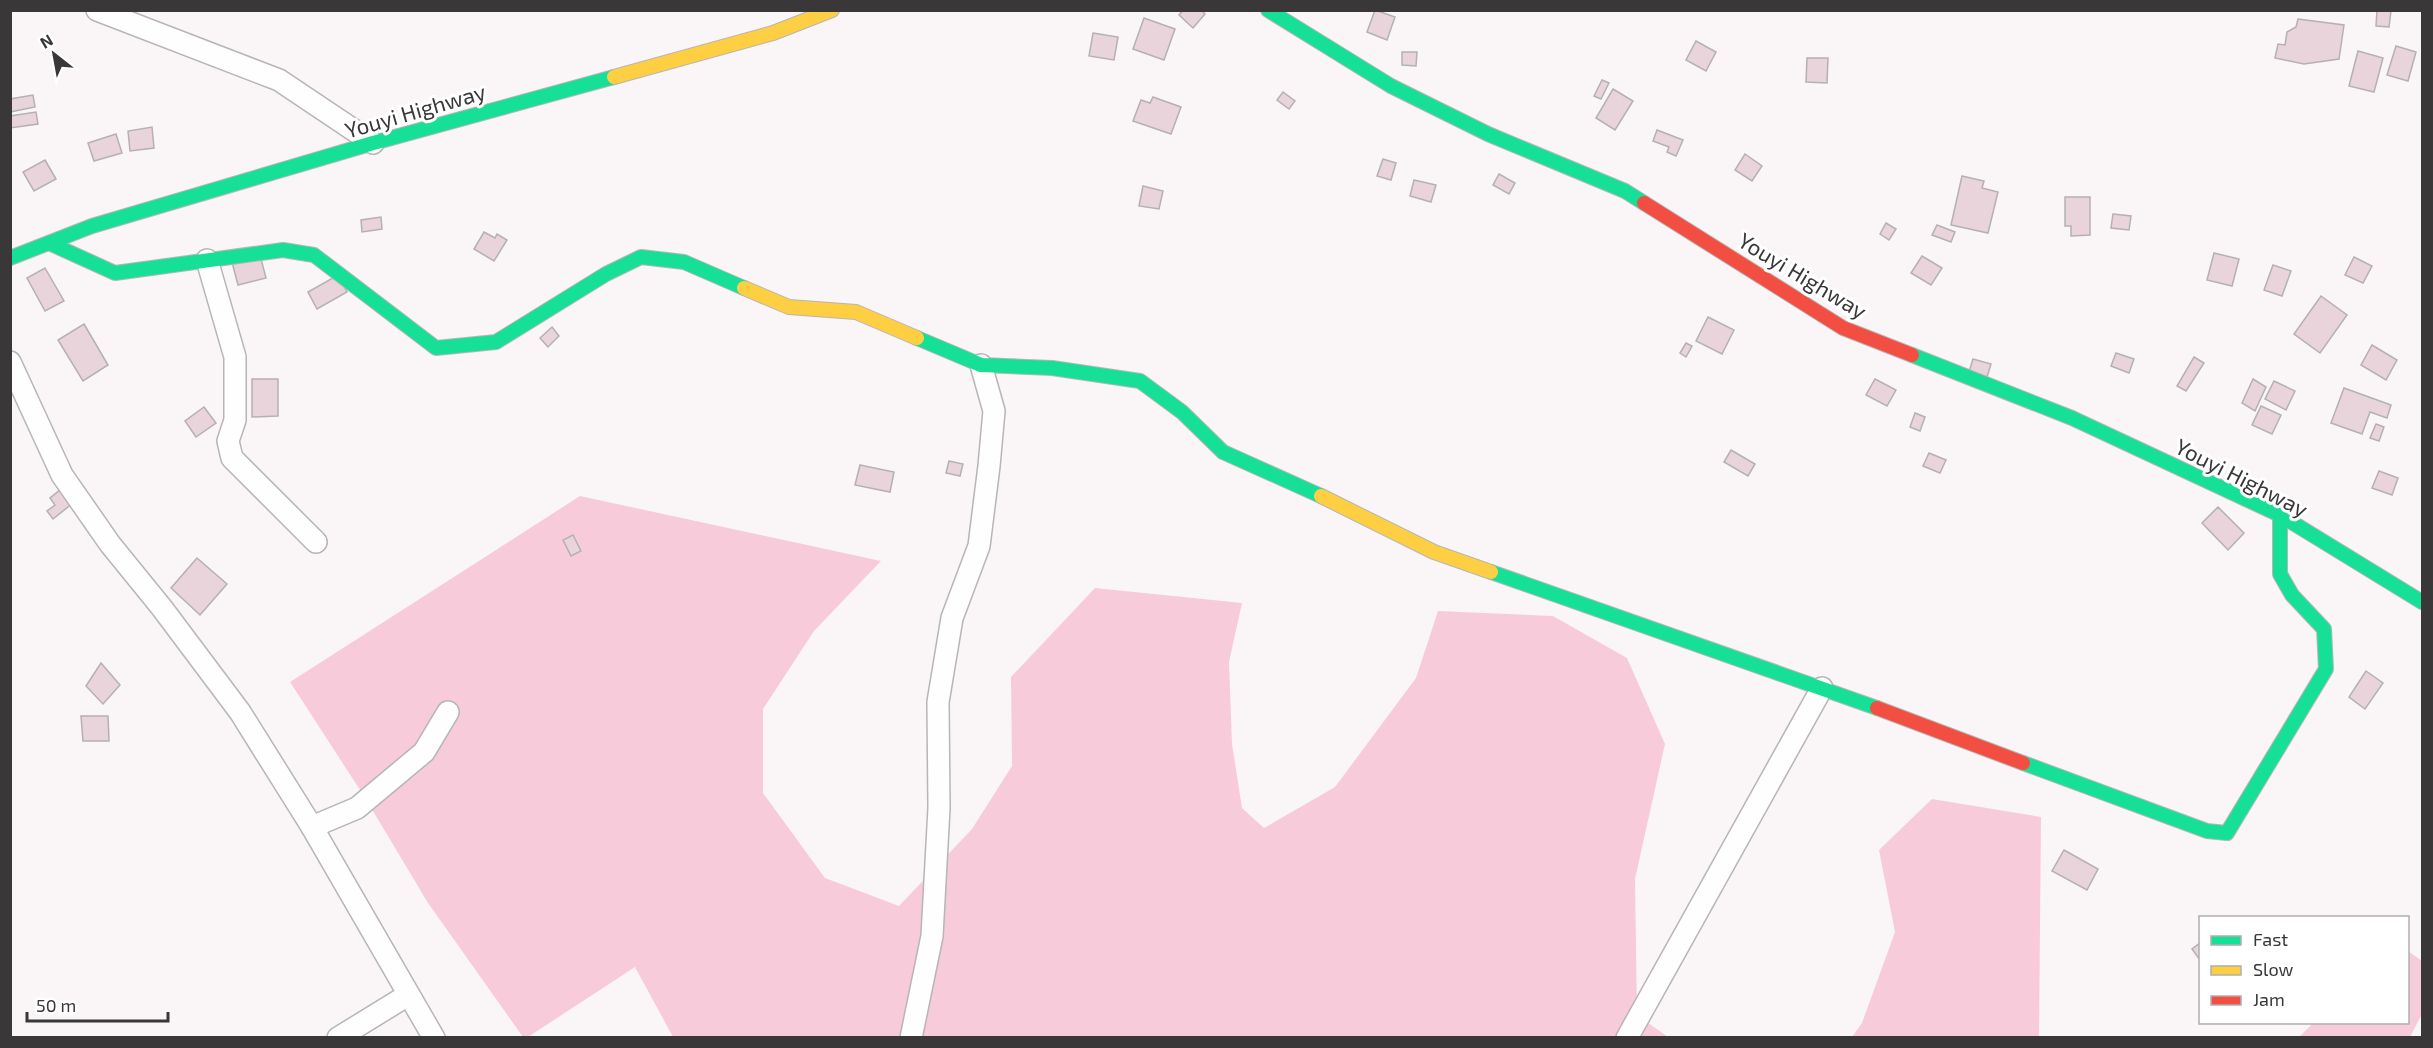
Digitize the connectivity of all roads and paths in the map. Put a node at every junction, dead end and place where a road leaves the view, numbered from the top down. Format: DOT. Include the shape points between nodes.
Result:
graph roads {
  1 [pos="97,10"];
  2 [pos="832,10"];
  3 [pos="1268,10"];
  4 [pos="373,143"];
  5 [pos="49,243"];
  6 [pos="10,258"];
  7 [pos="207,260"];
  8 [pos="10,362"];
  9 [pos="981,365"];
  10 [pos="2280,515"];
  11 [pos="316,542"];
  12 [pos="2422,602"];
  13 [pos="1822,688"];
  14 [pos="448,712"];
  15 [pos="312,827"];
  16 [pos="408,995"];
  17 [pos="338,1038"];
  18 [pos="434,1038"];
  19 [pos="911,1038"];
  20 [pos="1628,1038"];
  1 -- 4 [label="street" via="279,80"];
  2 -- 4 [label="street, Youyi Highway" via="773,33"];
  3 -- 10 [label="street, Youyi Highway" via="1391,86 1488,134 1625,191 1843,328 2072,418"];
  4 -- 5 [label="street, Youyi Highway" via="92,226"];
  5 -- 6 [label="street, Youyi Highway"];
  5 -- 7 [label="street" via="115,273"];
  7 -- 9 [label="street" via="283,250 314,255 436,348 496,342 606,274 641,257 684,262 789,307 856,312"];
  7 -- 11 [label="street" via="235,357 235,420 228,441 232,458"];
  8 -- 15 [label="street" via="62,475 110,544 240,712"];
  9 -- 13 [label="street" via="1052,368 1140,381 1182,412 1223,452 1434,552"];
  9 -- 19 [label="street" via="994,411 991,444 980,546 952,618 938,702 939,808 932,936"];
  10 -- 12 [label="street, Youyi Highway"];
  10 -- 13 [label="street" via="2280,574 2292,595 2324,629 2326,669 2227,833 2207,831"];
  13 -- 20 [label="street"];
  14 -- 15 [label="street" via="424,752 357,808"];
  15 -- 16 [label="street"];
  16 -- 17 [label="street"];
  16 -- 18 [label="street"];
}
